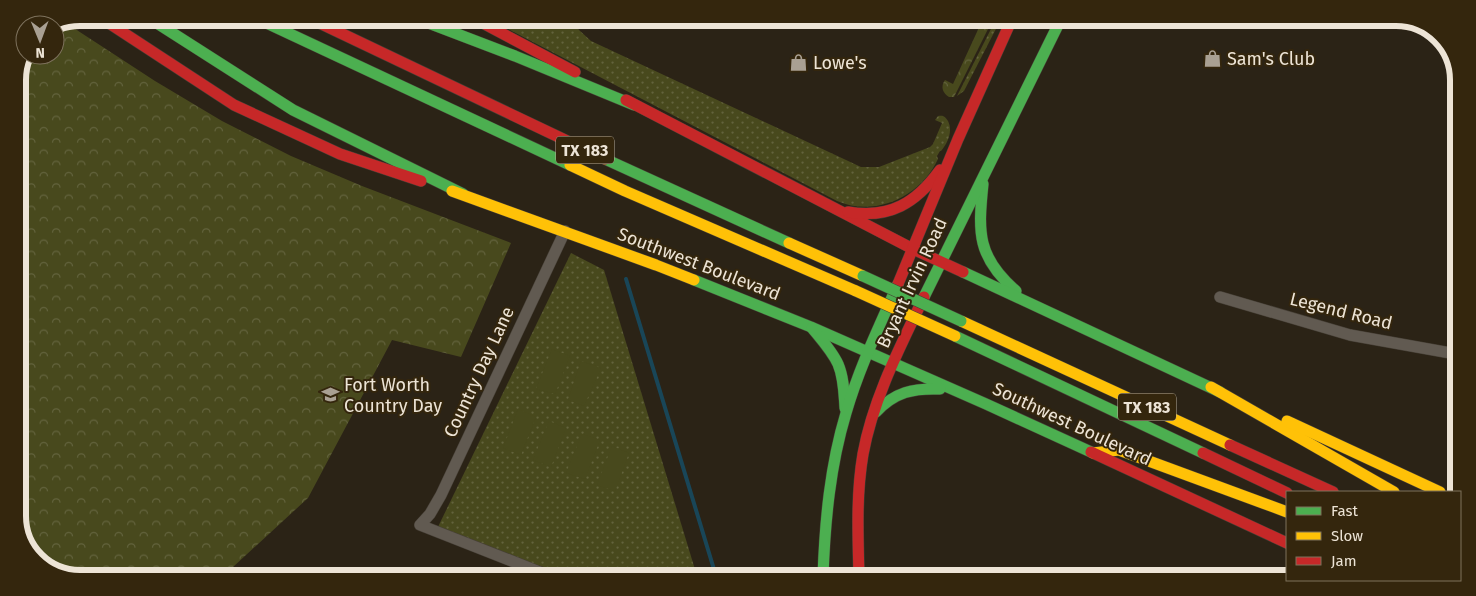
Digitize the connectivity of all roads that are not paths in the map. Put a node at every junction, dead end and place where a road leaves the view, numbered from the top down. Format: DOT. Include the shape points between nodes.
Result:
graph roads {
  1 [pos="114,26"];
  2 [pos="162,26"];
  3 [pos="273,26"];
  4 [pos="326,26"];
  5 [pos="436,26"];
  6 [pos="489,26"];
  7 [pos="1009,26"];
  8 [pos="1058,26"];
  9 [pos="634,105"];
  10 [pos="951,155"];
  11 [pos="984,174"];
  12 [pos="463,194"];
  13 [pos="839,210"];
  14 [pos="565,231"];
  15 [pos="914,248"];
  16 [pos="940,260"];
  17 [pos="1220,297"];
  18 [pos="1035,306"];
  19 [pos="811,327"];
  20 [pos="868,352"];
  21 [pos="1450,353"];
  22 [pos="893,363"];
  23 [pos="1211,387"];
  24 [pos="958,392"];
  25 [pos="846,412"];
  26 [pos="874,415"];
  27 [pos="1093,453"];
  28 [pos="1331,491"];
  29 [pos="1392,491"];
  30 [pos="1438,491"];
  31 [pos="1286,493"];
  32 [pos="1286,512"];
  33 [pos="1286,543"];
  34 [pos="535,570"];
  35 [pos="823,570"];
  36 [pos="858,570"];
  1 -- 12 [label="main road, Southwest Boulevard" via="234,105 340,154"];
  2 -- 12 [label="main road" via="293,110"];
  3 -- 31 [label="main road, Southwest Boulevard / TX 183, bridge" via="625,191 955,336"];
  4 -- 28 [label="main road, TX 183, bridge" via="625,169"];
  5 -- 9 [label="main road"];
  6 -- 9 [label="main road"];
  7 -- 10 [label="main road, Bryant Irvin Road"];
  8 -- 11 [label="main road, Bryant Irvin Road"];
  9 -- 13 [label="main road"];
  10 -- 13 [label="main road" via="922,192 900,206 870,214"];
  10 -- 15 [label="main road, Bryant Irvin Road"];
  11 -- 16 [label="main road, Bryant Irvin Road"];
  11 -- 18 [label="main road" via="980,231 987,258 1005,283"];
  12 -- 14 [label="main road, Southwest Boulevard"];
  13 -- 15 [label="main road"];
  14 -- 19 [label="main road, Southwest Boulevard"];
  14 -- 34 [label="street, Country Day Lane" via="441,495 420,525"];
  15 -- 16 [label="main road"];
  15 -- 20 [label="main road, Bryant Irvin Road"];
  16 -- 18 [label="main road"];
  16 -- 22 [label="main road, Bryant Irvin Road"];
  17 -- 21 [label="street, Legend Road" via="1350,334"];
  18 -- 23 [label="main road"];
  19 -- 20 [label="main road, Southwest Boulevard"];
  19 -- 25 [label="main road" via="838,364"];
  20 -- 22 [label="main road, Southwest Boulevard"];
  20 -- 25 [label="main road, Bryant Irvin Road"];
  22 -- 24 [label="main road, Southwest Boulevard"];
  22 -- 26 [label="main road, Bryant Irvin Road"];
  23 -- 29 [label="main road"];
  23 -- 30 [label="main road"];
  24 -- 26 [label="main road" via="923,388 904,392 884,402"];
  24 -- 27 [label="main road, Southwest Boulevard"];
  25 -- 35 [label="main road, Bryant Irvin Road" via="832,466"];
  26 -- 36 [label="main road, Bryant Irvin Road" via="865,444 860,482"];
  27 -- 32 [label="main road" via="1119,450"];
  27 -- 33 [label="main road, Southwest Boulevard"];
}
